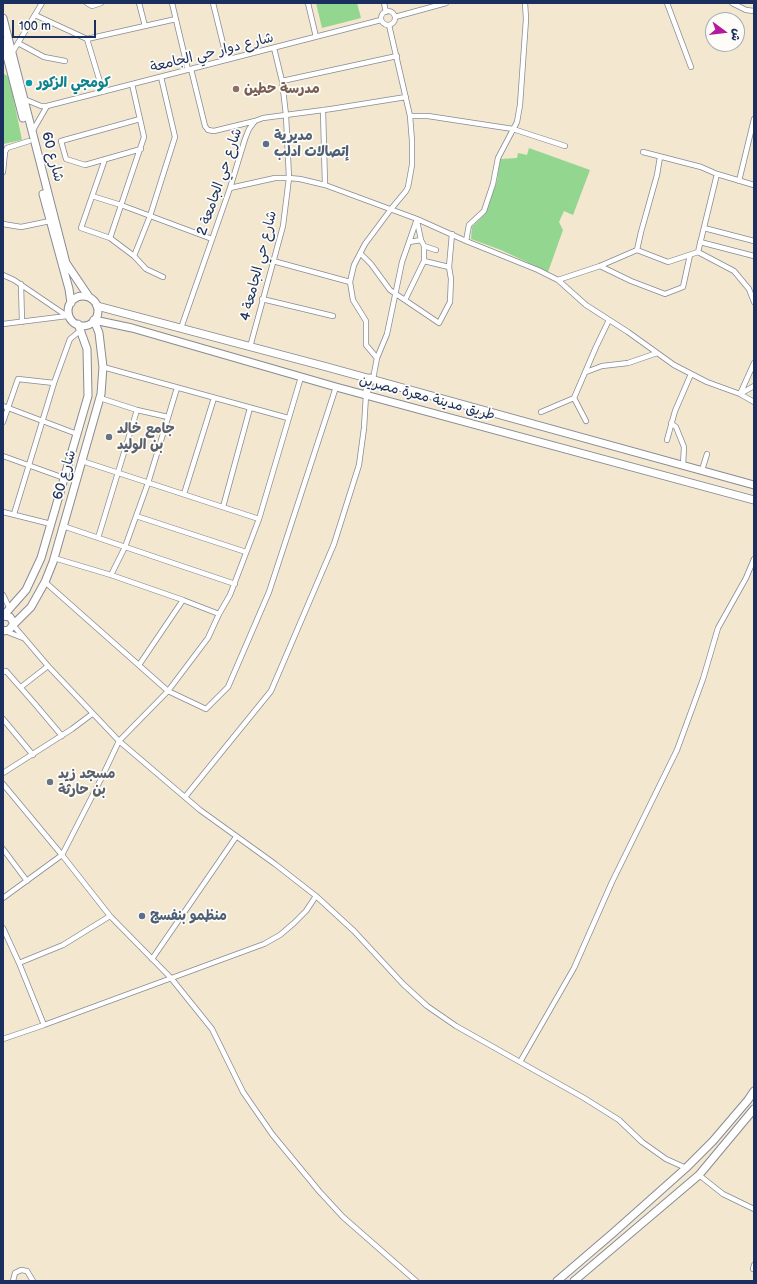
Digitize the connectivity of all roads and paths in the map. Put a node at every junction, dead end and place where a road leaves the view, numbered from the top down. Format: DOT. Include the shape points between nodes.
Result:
graph roads {
  1 [pos="35,3"];
  2 [pos="87,3"];
  3 [pos="101,3"];
  4 [pos="139,3"];
  5 [pos="172,3"];
  6 [pos="213,3"];
  7 [pos="308,3"];
  8 [pos="384,3"];
  9 [pos="446,3"];
  10 [pos="525,3"];
  11 [pos="667,3"];
  12 [pos="732,3"];
  13 [pos="41,5"];
  14 [pos="754,11"];
  15 [pos="386,12"];
  16 [pos="35,14"];
  17 [pos="395,17"];
  18 [pos="3,18"];
  19 [pos="176,19"];
  20 [pos="381,20"];
  21 [pos="389,25"];
  22 [pos="145,26"];
  23 [pos="316,37"];
  24 [pos="87,39"];
  25 [pos="3,41"];
  26 [pos="18,43"];
  27 [pos="274,48"];
  28 [pos="7,54"];
  29 [pos="397,56"];
  30 [pos="227,60"];
  31 [pos="65,61"];
  32 [pos="691,67"];
  33 [pos="190,70"];
  34 [pos="161,77"];
  35 [pos="282,81"];
  36 [pos="132,84"];
  37 [pos="103,92"];
  38 [pos="406,97"];
  39 [pos="24,99"];
  40 [pos="47,106"];
  41 [pos="323,110"];
  42 [pos="286,115"];
  43 [pos="410,116"];
  44 [pos="140,119"];
  45 [pos="754,119"];
  46 [pos="255,120"];
  47 [pos="514,129"];
  48 [pos="32,132"];
  49 [pos="29,141"];
  50 [pos="565,146"];
  51 [pos="141,150"];
  52 [pos="643,152"];
  53 [pos="660,157"];
  54 [pos="105,159"];
  55 [pos="3,172"];
  56 [pos="717,174"];
  57 [pos="289,178"];
  58 [pos="739,181"];
  59 [pos="325,185"];
  60 [pos="754,185"];
  61 [pos="230,188"];
  62 [pos="92,196"];
  63 [pos="121,205"];
  64 [pos="391,209"];
  65 [pos="150,216"];
  66 [pos="417,219"];
  67 [pos="50,221"];
  68 [pos="3,224"];
  69 [pos="704,228"];
  70 [pos="452,234"];
  71 [pos="110,238"];
  72 [pos="212,239"];
  73 [pos="421,240"];
  74 [pos="466,241"];
  75 [pos="754,241"];
  76 [pos="409,242"];
  77 [pos="700,242"];
  78 [pos="424,246"];
  79 [pos="436,250"];
  80 [pos="637,250"];
  81 [pos="698,252"];
  82 [pos="360,253"];
  83 [pos="690,255"];
  84 [pos="134,256"];
  85 [pos="754,256"];
  86 [pos="273,261"];
  87 [pos="424,261"];
  88 [pos="600,266"];
  89 [pos="449,267"];
  90 [pos="3,275"];
  91 [pos="163,277"];
  92 [pos="558,280"];
  93 [pos="350,282"];
  94 [pos="20,284"];
  95 [pos="395,293"];
  96 [pos="89,297"];
  97 [pos="262,299"];
  98 [pos="406,300"];
  99 [pos="754,302"];
  100 [pos="71,303"];
  101 [pos="97,306"];
  102 [pos="67,316"];
  103 [pos="333,316"];
  104 [pos="94,320"];
  105 [pos="610,320"];
  106 [pos="22,322"];
  107 [pos="3,324"];
  108 [pos="77,325"];
  109 [pos="181,328"];
  110 [pos="101,346"];
  111 [pos="250,347"];
  112 [pos="87,348"];
  113 [pos="657,353"];
  114 [pos="377,358"];
  115 [pos="754,363"];
  116 [pos="103,368"];
  117 [pos="586,372"];
  118 [pos="692,374"];
  119 [pos="301,377"];
  120 [pos="371,379"];
  121 [pos="54,383"];
  122 [pos="754,386"];
  123 [pos="336,387"];
  124 [pos="177,388"];
  125 [pos="740,394"];
  126 [pos="366,395"];
  127 [pos="100,398"];
  128 [pos="214,398"];
  129 [pos="574,398"];
  130 [pos="754,402"];
  131 [pos="6,407"];
  132 [pos="250,408"];
  133 [pos="137,410"];
  134 [pos="541,412"];
  135 [pos="168,416"];
  136 [pos="288,418"];
  137 [pos="43,421"];
  138 [pos="586,421"];
  139 [pos="3,422"];
  140 [pos="671,423"];
  141 [pos="77,434"];
  142 [pos="666,440"];
  143 [pos="707,454"];
  144 [pos="3,456"];
  145 [pos="82,461"];
  146 [pos="29,464"];
  147 [pos="683,465"];
  148 [pos="702,470"];
  149 [pos="118,473"];
  150 [pos="64,478"];
  151 [pos="148,483"];
  152 [pos="754,485"];
  153 [pos="184,494"];
  154 [pos="754,500"];
  155 [pos="223,507"];
  156 [pos="3,512"];
  157 [pos="14,514"];
  158 [pos="136,516"];
  159 [pos="259,519"];
  160 [pos="51,524"];
  161 [pos="63,526"];
  162 [pos="98,538"];
  163 [pos="125,547"];
  164 [pos="246,552"];
  165 [pos="54,558"];
  166 [pos="754,559"];
  167 [pos="111,575"];
  168 [pos="45,582"];
  169 [pos="235,584"];
  170 [pos="3,595"];
  171 [pos="183,600"];
  172 [pos="10,609"];
  173 [pos="219,614"];
  174 [pos="3,616"];
  175 [pos="13,625"];
  176 [pos="3,631"];
  177 [pos="24,638"];
  178 [pos="138,665"];
  179 [pos="48,666"];
  180 [pos="3,672"];
  181 [pos="21,687"];
  182 [pos="168,691"];
  183 [pos="92,714"];
  184 [pos="3,719"];
  185 [pos="62,736"];
  186 [pos="119,741"];
  187 [pos="33,755"];
  188 [pos="4,771"];
  189 [pos="3,784"];
  190 [pos="184,797"];
  191 [pos="236,837"];
  192 [pos="3,850"];
  193 [pos="62,855"];
  194 [pos="27,881"];
  195 [pos="316,896"];
  196 [pos="3,898"];
  197 [pos="110,916"];
  198 [pos="3,928"];
  199 [pos="152,959"];
  200 [pos="19,962"];
  201 [pos="171,978"];
  202 [pos="44,1026"];
  203 [pos="3,1039"];
  204 [pos="520,1062"];
  205 [pos="754,1091"];
  206 [pos="754,1109"];
  207 [pos="686,1168"];
  208 [pos="699,1175"];
  209 [pos="754,1209"];
  210 [pos="13,1281"];
  211 [pos="32,1281"];
  212 [pos="416,1281"];
  213 [pos="556,1281"];
  214 [pos="574,1281"];
  1 -- 13 [label="street"];
  2 -- 3 [label="street" via="92,6"];
  4 -- 22 [label="street"];
  5 -- 19 [label="street"];
  6 -- 30 [label="street"];
  7 -- 23 [label="street"];
  8 -- 15 [label="street"];
  9 -- 17 [label="street"];
  10 -- 47 [label="street" via="520,105"];
  11 -- 32 [label="street"];
  12 -- 14 [label="street"];
  13 -- 16 [label="street"];
  15 -- 17 [label="street" via="392,12"];
  15 -- 20 [label="street"];
  16 -- 24 [label="street"];
  16 -- 26 [label="street"];
  17 -- 21 [label="street" via="394,22"];
  18 -- 28 [label="main road, شارع 60"];
  19 -- 22 [label="street"];
  19 -- 33 [label="street"];
  20 -- 21 [label="street"];
  20 -- 23 [label="street, شارع دوار حي الجامعة"];
  21 -- 29 [label="street"];
  22 -- 24 [label="street"];
  23 -- 27 [label="street, شارع دوار حي الجامعة"];
  24 -- 37 [label="street"];
  25 -- 28 [label="main road, شارع 60"];
  26 -- 28 [label="street"];
  26 -- 31 [label="street" via="44,57"];
  27 -- 30 [label="street, شارع دوار حي الجامعة"];
  27 -- 35 [label="street, شارع حي الجامعة 4"];
  28 -- 39 [label="main road, شارع 60"];
  28 -- 49 [label="main road, شارع 60"];
  29 -- 35 [label="street"];
  29 -- 38 [label="street"];
  30 -- 33 [label="street, شارع دوار حي الجامعة"];
  33 -- 34 [label="street, شارع دوار حي الجامعة"];
  33 -- 46 [label="street" via="208,130 214,131"];
  34 -- 36 [label="street, شارع دوار حي الجامعة"];
  34 -- 65 [label="street" via="176,137"];
  35 -- 42 [label="street, شارع حي الجامعة 4"];
  36 -- 37 [label="street, شارع دوار حي الجامعة"];
  36 -- 44 [label="street"];
  37 -- 40 [label="street, شارع دوار حي الجامعة"];
  38 -- 41 [label="street, شارع حي الجامعة 2"];
  38 -- 43 [label="street"];
  39 -- 40 [label="street, شارع دوار حي الجامعة"];
  39 -- 48 [label="main road, شارع 60"];
  40 -- 48 [label="street"];
  41 -- 42 [label="street, شارع حي الجامعة 2"];
  41 -- 59 [label="street"];
  42 -- 46 [label="street, شارع حي الجامعة 2"];
  42 -- 57 [label="street, شارع حي الجامعة 4"];
  43 -- 47 [label="street" via="424,115"];
  43 -- 64 [label="street" via="412,165 408,187"];
  44 -- 51 [label="street" via="144,137"];
  44 -- 54 [label="street" via="61,142 66,159 85,165"];
  45 -- 58 [label="street"];
  46 -- 61 [label="street, شارع حي الجامعة 2" via="245,139"];
  47 -- 50 [label="street"];
  47 -- 74 [label="street" via="496,164 493,184 484,211 469,225"];
  48 -- 96 [label="main road, شارع 60" via="66,263"];
  49 -- 55 [label="street" via="6,148"];
  49 -- 67 [label="main road, شارع 60"];
  51 -- 54 [label="street"];
  51 -- 63 [label="street"];
  52 -- 53 [label="street"];
  53 -- 56 [label="street" via="701,167"];
  53 -- 80 [label="street"];
  54 -- 62 [label="street"];
  56 -- 58 [label="street"];
  56 -- 69 [label="street"];
  57 -- 59 [label="street"];
  57 -- 61 [label="street" via="275,178"];
  57 -- 86 [label="street, شارع حي الجامعة 4" via="283,226"];
  58 -- 60 [label="street"];
  59 -- 64 [label="street"];
  61 -- 72 [label="street, شارع حي الجامعة 2"];
  62 -- 63 [label="street"];
  62 -- 71 [label="street" via="81,228"];
  63 -- 65 [label="street"];
  63 -- 71 [label="street"];
  64 -- 66 [label="street"];
  64 -- 82 [label="street"];
  65 -- 72 [label="street"];
  65 -- 84 [label="street"];
  66 -- 70 [label="street"];
  66 -- 73 [label="street"];
  66 -- 76 [label="street"];
  67 -- 68 [label="street" via="21,227"];
  67 -- 100 [label="main road, شارع 60"];
  69 -- 75 [label="street"];
  69 -- 77 [label="street"];
  70 -- 74 [label="street"];
  70 -- 89 [label="street"];
  71 -- 84 [label="street"];
  72 -- 109 [label="street, شارع حي الجامعة 2"];
  73 -- 76 [label="street"];
  73 -- 78 [label="street"];
  74 -- 92 [label="street"];
  76 -- 95 [label="street"];
  77 -- 81 [label="street"];
  77 -- 85 [label="street"];
  78 -- 79 [label="street"];
  78 -- 87 [label="street"];
  80 -- 83 [label="street" via="668,262"];
  80 -- 88 [label="street"];
  81 -- 83 [label="street"];
  81 -- 99 [label="street" via="734,271 749,289"];
  82 -- 93 [label="street"];
  82 -- 95 [label="street" via="387,287"];
  83 -- 88 [label="street" via="684,287 665,294"];
  84 -- 91 [label="street" via="146,269"];
  86 -- 93 [label="street"];
  86 -- 97 [label="street, شارع حي الجامعة 4"];
  87 -- 89 [label="street"];
  87 -- 98 [label="street"];
  88 -- 92 [label="street"];
  89 -- 98 [label="street" via="450,302 439,323"];
  90 -- 94 [label="street"];
  92 -- 105 [label="street" via="586,305"];
  93 -- 114 [label="street" via="353,300 366,321 366,345"];
  94 -- 102 [label="street"];
  94 -- 106 [label="street"];
  95 -- 98 [label="street"];
  95 -- 114 [label="street" via="386,338"];
  96 -- 100 [label="main road" via="79,297"];
  96 -- 101 [label="main road"];
  97 -- 103 [label="street"];
  97 -- 111 [label="street, شارع حي الجامعة 4"];
  100 -- 108 [label="main road" via="69,313"];
  101 -- 104 [label="main road" via="98,314"];
  101 -- 109 [label="main road, طريق مدينة معرة مصرين"];
  102 -- 106 [label="street"];
  102 -- 108 [label="street"];
  104 -- 108 [label="main road" via="87,325"];
  104 -- 110 [label="main road, شارع 60"];
  104 -- 119 [label="main road, طريق مدينة معرة مصرين" via="132,328"];
  105 -- 113 [label="street"];
  105 -- 117 [label="street"];
  106 -- 107 [label="street"];
  108 -- 112 [label="main road, شارع 60"];
  108 -- 121 [label="street"];
  109 -- 111 [label="main road, طريق مدينة معرة مصرين"];
  110 -- 112 [label="main road"];
  110 -- 116 [label="main road, شارع 60"];
  111 -- 120 [label="main road, طريق مدينة معرة مصرين"];
  112 -- 141 [label="main road, شارع 60" via="88,396"];
  113 -- 117 [label="street"];
  113 -- 118 [label="street"];
  114 -- 120 [label="street"];
  115 -- 125 [label="street"];
  116 -- 124 [label="street"];
  116 -- 127 [label="main road, شارع 60"];
  117 -- 129 [label="street"];
  118 -- 125 [label="street"];
  118 -- 140 [label="street"];
  119 -- 123 [label="main road, طريق مدينة معرة مصرين"];
  119 -- 136 [label="street"];
  120 -- 126 [label="main road"];
  120 -- 147 [label="main road, طريق مدينة معرة مصرين"];
  121 -- 131 [label="street" via="18,379"];
  121 -- 137 [label="street"];
  122 -- 125 [label="street"];
  123 -- 126 [label="main road, طريق مدينة معرة مصرين"];
  123 -- 182 [label="street" via="269,592 228,687 206,709"];
  124 -- 128 [label="street"];
  124 -- 135 [label="street"];
  125 -- 130 [label="street"];
  126 -- 154 [label="main road, طريق مدينة معرة مصرين"];
  126 -- 190 [label="street" via="359,465 334,544 271,691"];
  127 -- 133 [label="street"];
  127 -- 145 [label="main road, شارع 60"];
  128 -- 132 [label="street"];
  128 -- 153 [label="street"];
  129 -- 134 [label="street"];
  129 -- 138 [label="street"];
  131 -- 137 [label="street"];
  131 -- 139 [label="street"];
  132 -- 136 [label="street"];
  132 -- 155 [label="street"];
  133 -- 135 [label="street"];
  133 -- 149 [label="street"];
  135 -- 151 [label="street"];
  136 -- 159 [label="street"];
  137 -- 141 [label="street"];
  137 -- 146 [label="street"];
  140 -- 142 [label="street"];
  140 -- 147 [label="street" via="676,427 684,447"];
  141 -- 150 [label="main road, شارع 60"];
  143 -- 148 [label="street"];
  144 -- 146 [label="street"];
  145 -- 149 [label="street"];
  145 -- 161 [label="main road, شارع 60"];
  146 -- 150 [label="street"];
  146 -- 157 [label="street"];
  147 -- 148 [label="main road, طريق مدينة معرة مصرين"];
  148 -- 152 [label="main road, طريق مدينة معرة مصرين"];
  149 -- 151 [label="street"];
  149 -- 162 [label="street"];
  150 -- 160 [label="main road, شارع 60"];
  151 -- 153 [label="street"];
  151 -- 158 [label="street"];
  153 -- 155 [label="street"];
  155 -- 159 [label="street"];
  156 -- 157 [label="street"];
  157 -- 160 [label="street"];
  158 -- 163 [label="street"];
  158 -- 164 [label="street"];
  159 -- 164 [label="street"];
  160 -- 172 [label="main road, شارع 60" via="41,558 26,590"];
  161 -- 162 [label="street"];
  161 -- 165 [label="main road, شارع 60"];
  162 -- 163 [label="street"];
  163 -- 167 [label="street"];
  163 -- 169 [label="street"];
  164 -- 169 [label="street"];
  165 -- 167 [label="street"];
  165 -- 168 [label="main road, شارع 60"];
  166 -- 204 [label="street" via="718,628 704,679 677,750 574,968"];
  167 -- 171 [label="street"];
  168 -- 175 [label="main road, شارع 60" via="30,607"];
  168 -- 178 [label="street"];
  169 -- 173 [label="street"];
  170 -- 172 [label="street"];
  171 -- 173 [label="street"];
  171 -- 178 [label="street"];
  172 -- 174 [label="main road, شارع 60"];
  173 -- 182 [label="street" via="208,638"];
  174 -- 175 [label="main road" via="7,615 12,619"];
  175 -- 176 [label="main road, شارع 60" via="9,630"];
  175 -- 177 [label="street"];
  176 -- 177 [label="street"];
  177 -- 179 [label="street"];
  178 -- 182 [label="street"];
  179 -- 181 [label="street"];
  179 -- 183 [label="street"];
  180 -- 181 [label="street" via="6,671"];
  181 -- 185 [label="street"];
  182 -- 186 [label="street"];
  183 -- 185 [label="street"];
  183 -- 186 [label="street"];
  184 -- 187 [label="street"];
  185 -- 187 [label="street"];
  186 -- 190 [label="street"];
  186 -- 193 [label="street"];
  187 -- 188 [label="street"];
  189 -- 193 [label="street"];
  190 -- 191 [label="street"];
  191 -- 195 [label="street"];
  191 -- 199 [label="street"];
  192 -- 194 [label="street"];
  193 -- 194 [label="street"];
  193 -- 197 [label="street"];
  194 -- 196 [label="street"];
  195 -- 201 [label="street" via="294,923 264,944"];
  195 -- 204 [label="street" via="427,1006 456,1026"];
  197 -- 199 [label="street"];
  197 -- 200 [label="street" via="63,945"];
  198 -- 200 [label="street"];
  199 -- 201 [label="street"];
  200 -- 202 [label="street"];
  201 -- 202 [label="street"];
  201 -- 212 [label="street" via="212,1029 243,1092 272,1134 343,1217"];
  202 -- 203 [label="street"];
  204 -- 207 [label="street" via="614,1116 642,1142 666,1159"];
  205 -- 207 [label="main road" via="714,1141"];
  206 -- 208 [label="main road"];
  207 -- 213 [label="main road"];
  208 -- 209 [label="street" via="723,1194"];
  208 -- 214 [label="main road"];
  210 -- 211 [label="street" via="15,1273 21,1270 26,1271"];
}
